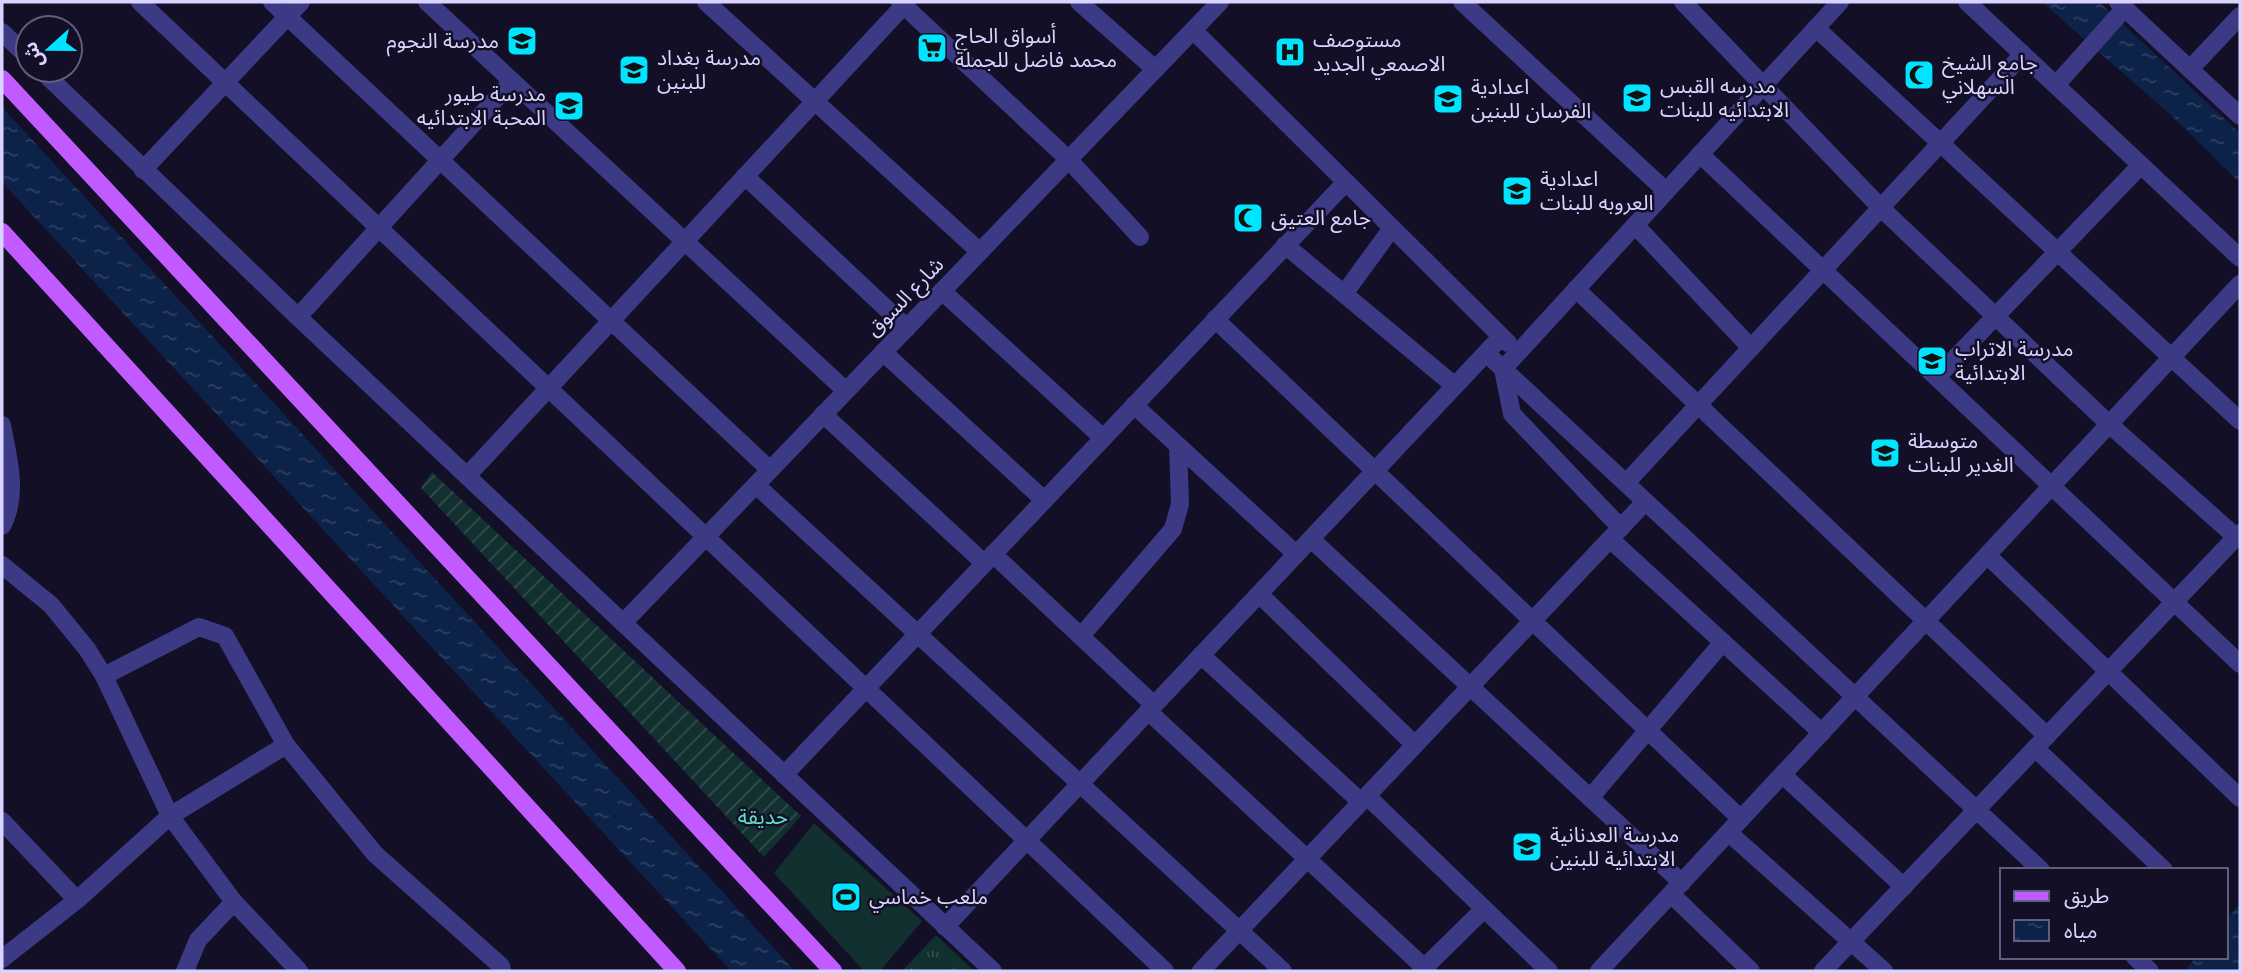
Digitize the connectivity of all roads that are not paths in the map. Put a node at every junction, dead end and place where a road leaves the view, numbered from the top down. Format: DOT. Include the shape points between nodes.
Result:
graph roads {
  1 [pos="139,2"];
  2 [pos="272,2"];
  3 [pos="301,2"];
  4 [pos="427,2"];
  5 [pos="706,2"];
  6 [pos="1079,2"];
  7 [pos="1220,2"];
  8 [pos="1462,2"];
  9 [pos="1683,2"];
  10 [pos="1840,2"];
  11 [pos="1967,2"];
  12 [pos="903,3"];
  13 [pos="2122,5"];
  14 [pos="287,16"];
  15 [pos="2240,16"];
  16 [pos="1816,28"];
  17 [pos="1193,30"];
  18 [pos="2023,54"];
  19 [pos="1155,69"];
  20 [pos="2190,69"];
  21 [pos="2,79"];
  22 [pos="512,81"];
  23 [pos="225,82"];
  24 [pos="55,84"];
  25 [pos="1765,84"];
  26 [pos="2056,85"];
  27 [pos="814,102"];
  28 [pos="2240,116"];
  29 [pos="1941,144"];
  30 [pos="1700,154"];
  31 [pos="1068,159"];
  32 [pos="440,160"];
  33 [pos="2141,165"];
  34 [pos="143,170"];
  35 [pos="745,176"];
  36 [pos="1346,182"];
  37 [pos="1666,191"];
  38 [pos="1881,208"];
  39 [pos="1635,225"];
  40 [pos="379,228"];
  41 [pos="1392,228"];
  42 [pos="2,233"];
  43 [pos="1140,237"];
  44 [pos="685,241"];
  45 [pos="1285,245"];
  46 [pos="2057,251"];
  47 [pos="980,252"];
  48 [pos="2240,258"];
  49 [pos="1823,270"];
  50 [pos="2240,284"];
  51 [pos="1576,289"];
  52 [pos="942,291"];
  53 [pos="1344,294"];
  54 [pos="1996,316"];
  55 [pos="298,317"];
  56 [pos="1215,319"];
  57 [pos="611,321"];
  58 [pos="907,328"];
  59 [pos="1501,337"];
  60 [pos="1751,348"];
  61 [pos="883,352"];
  62 [pos="1518,353"];
  63 [pos="1486,354"];
  64 [pos="2172,358"];
  65 [pos="1503,369"];
  66 [pos="1937,377"];
  67 [pos="1455,386"];
  68 [pos="548,388"];
  69 [pos="846,391"];
  70 [pos="1134,405"];
  71 [pos="1699,405"];
  72 [pos="823,414"];
  73 [pos="2240,421"];
  74 [pos="2109,424"];
  75 [pos="2,425"];
  76 [pos="1103,438"];
  77 [pos="1178,446"];
  78 [pos="770,470"];
  79 [pos="1375,471"];
  80 [pos="467,476"];
  81 [pos="1626,483"];
  82 [pos="756,485"];
  83 [pos="2052,486"];
  84 [pos="1044,500"];
  85 [pos="1645,502"];
  86 [pos="2,526"];
  87 [pos="1615,533"];
  88 [pos="2238,535"];
  89 [pos="706,537"];
  90 [pos="1311,539"];
  91 [pos="1296,554"];
  92 [pos="1987,555"];
  93 [pos="988,559"];
  94 [pos="2,565"];
  95 [pos="1259,594"];
  96 [pos="2175,601"];
  97 [pos="1533,620"];
  98 [pos="1926,621"];
  99 [pos="623,623"];
  100 [pos="917,634"];
  101 [pos="1081,636"];
  102 [pos="1723,642"];
  103 [pos="1201,655"];
  104 [pos="2240,664"];
  105 [pos="2107,673"];
  106 [pos="104,676"];
  107 [pos="866,688"];
  108 [pos="1469,688"];
  109 [pos="1855,697"];
  110 [pos="1151,708"];
  111 [pos="1648,730"];
  112 [pos="1822,733"];
  113 [pos="2041,742"];
  114 [pos="286,745"];
  115 [pos="1415,745"];
  116 [pos="784,775"];
  117 [pos="1783,775"];
  118 [pos="1080,784"];
  119 [pos="1590,798"];
  120 [pos="2240,798"];
  121 [pos="1364,799"];
  122 [pos="1977,810"];
  123 [pos="170,816"];
  124 [pos="1741,819"];
  125 [pos="2,821"];
  126 [pos="1729,833"];
  127 [pos="1027,840"];
  128 [pos="1306,860"];
  129 [pos="2039,868"];
  130 [pos="2162,868"];
  131 [pos="1904,887"];
  132 [pos="1677,889"];
  133 [pos="77,900"];
  134 [pos="234,902"];
  135 [pos="1483,910"];
  136 [pos="945,927"];
  137 [pos="1239,931"];
  138 [pos="1849,944"];
  139 [pos="2,959"];
  140 [pos="2137,959"];
  141 [pos="1425,970"];
  142 [pos="185,971"];
  143 [pos="299,971"];
  144 [pos="502,971"];
  145 [pos="677,971"];
  146 [pos="833,971"];
  147 [pos="993,971"];
  148 [pos="1166,971"];
  149 [pos="1201,971"];
  150 [pos="1283,971"];
  151 [pos="1549,971"];
  152 [pos="1599,971"];
  153 [pos="1751,971"];
  154 [pos="1823,971"];
  155 [pos="1884,971"];
  156 [pos="2150,971"];
  1 -- 23 [label="street"];
  2 -- 14 [label="street"];
  3 -- 14 [label="street"];
  4 -- 22 [label="street"];
  5 -- 27 [label="street"];
  6 -- 19 [label="street"];
  7 -- 17 [label="street, شارع السوق"];
  8 -- 37 [label="street"];
  9 -- 25 [label="street"];
  10 -- 16 [label="street"];
  11 -- 18 [label="street"];
  12 -- 27 [label="street"];
  12 -- 31 [label="street"];
  13 -- 20 [label="street"];
  13 -- 26 [label="street"];
  14 -- 23 [label="street"];
  14 -- 32 [label="street"];
  15 -- 20 [label="street"];
  16 -- 25 [label="street"];
  16 -- 29 [label="street"];
  17 -- 19 [label="street, شارع السوق"];
  17 -- 36 [label="street"];
  18 -- 26 [label="street"];
  18 -- 29 [label="street"];
  19 -- 31 [label="street, شارع السوق"];
  20 -- 28 [label="street"];
  21 -- 146 [label="main road"];
  22 -- 32 [label="street"];
  22 -- 44 [label="street"];
  23 -- 34 [label="street"];
  23 -- 40 [label="street"];
  24 -- 34 [label="street"];
  25 -- 30 [label="street"];
  25 -- 38 [label="street"];
  26 -- 33 [label="street"];
  27 -- 35 [label="street"];
  27 -- 47 [label="street"];
  29 -- 38 [label="street"];
  29 -- 46 [label="street"];
  30 -- 37 [label="street"];
  30 -- 49 [label="street"];
  31 -- 43 [label="street"];
  31 -- 47 [label="street, شارع السوق"];
  32 -- 40 [label="street"];
  32 -- 57 [label="street"];
  33 -- 46 [label="street"];
  33 -- 48 [label="street"];
  34 -- 55 [label="street"];
  35 -- 44 [label="street"];
  35 -- 58 [label="street"];
  36 -- 41 [label="street"];
  36 -- 45 [label="street"];
  37 -- 39 [label="street"];
  38 -- 49 [label="street"];
  38 -- 54 [label="street"];
  39 -- 51 [label="street"];
  39 -- 60 [label="street"];
  40 -- 55 [label="street"];
  40 -- 68 [label="street"];
  41 -- 53 [label="street"];
  41 -- 59 [label="street"];
  42 -- 145 [label="main road"];
  44 -- 57 [label="street"];
  44 -- 69 [label="street"];
  45 -- 53 [label="street"];
  45 -- 56 [label="street"];
  46 -- 54 [label="street"];
  46 -- 64 [label="street"];
  47 -- 52 [label="street, شارع السوق"];
  49 -- 60 [label="street"];
  49 -- 66 [label="street"];
  50 -- 64 [label="street"];
  51 -- 62 [label="street"];
  51 -- 71 [label="street"];
  52 -- 58 [label="street, شارع السوق"];
  52 -- 76 [label="street"];
  53 -- 67 [label="street"];
  54 -- 66 [label="street"];
  54 -- 74 [label="street"];
  55 -- 80 [label="street"];
  56 -- 70 [label="street"];
  56 -- 79 [label="street"];
  57 -- 68 [label="street"];
  57 -- 78 [label="street"];
  58 -- 61 [label="street, شارع السوق"];
  59 -- 62 [label="street"];
  59 -- 63 [label="street"];
  60 -- 71 [label="street"];
  61 -- 69 [label="street, شارع السوق"];
  61 -- 84 [label="street"];
  62 -- 65 [label="street"];
  63 -- 65 [label="street"];
  63 -- 67 [label="street"];
  64 -- 73 [label="street"];
  64 -- 74 [label="street"];
  65 -- 81 [label="street"];
  65 -- 87 [label="street" via="1513,414"];
  66 -- 83 [label="street"];
  67 -- 79 [label="street"];
  68 -- 80 [label="street"];
  68 -- 89 [label="street"];
  69 -- 72 [label="street, شارع السوق"];
  70 -- 76 [label="street"];
  70 -- 77 [label="street"];
  71 -- 81 [label="street"];
  71 -- 98 [label="street"];
  72 -- 78 [label="street, شارع السوق"];
  72 -- 93 [label="street"];
  74 -- 83 [label="street"];
  74 -- 88 [label="street"];
  75 -- 86 [label="street" via="12,476"];
  76 -- 84 [label="street"];
  77 -- 91 [label="street"];
  77 -- 101 [label="street" via="1180,504 1173,529"];
  78 -- 82 [label="street, شارع السوق"];
  79 -- 90 [label="street"];
  79 -- 97 [label="street"];
  80 -- 99 [label="street"];
  81 -- 85 [label="street"];
  82 -- 89 [label="street, شارع السوق"];
  82 -- 100 [label="street"];
  83 -- 92 [label="street"];
  83 -- 96 [label="street"];
  84 -- 93 [label="street"];
  85 -- 87 [label="street"];
  85 -- 109 [label="street"];
  87 -- 97 [label="street"];
  87 -- 102 [label="street"];
  88 -- 96 [label="street"];
  89 -- 99 [label="street, شارع السوق"];
  89 -- 107 [label="street"];
  90 -- 91 [label="street"];
  90 -- 108 [label="street"];
  91 -- 95 [label="street"];
  92 -- 98 [label="street"];
  92 -- 105 [label="street"];
  93 -- 100 [label="street"];
  93 -- 101 [label="street"];
  94 -- 106 [label="street" via="51,605"];
  95 -- 103 [label="street"];
  95 -- 115 [label="street"];
  96 -- 104 [label="street"];
  96 -- 105 [label="street"];
  97 -- 108 [label="street"];
  97 -- 111 [label="street"];
  98 -- 109 [label="street"];
  98 -- 113 [label="street"];
  99 -- 116 [label="street"];
  100 -- 107 [label="street"];
  100 -- 118 [label="street"];
  101 -- 110 [label="street"];
  102 -- 111 [label="street"];
  102 -- 112 [label="street"];
  103 -- 110 [label="street"];
  103 -- 121 [label="street"];
  105 -- 113 [label="street"];
  105 -- 120 [label="street"];
  106 -- 114 [label="street" via="199,627 225,636"];
  106 -- 123 [label="street"];
  107 -- 116 [label="street"];
  107 -- 127 [label="street"];
  108 -- 115 [label="street"];
  108 -- 119 [label="street"];
  109 -- 112 [label="street"];
  109 -- 122 [label="street"];
  110 -- 118 [label="street"];
  110 -- 128 [label="street"];
  111 -- 119 [label="street"];
  111 -- 124 [label="street"];
  112 -- 117 [label="street"];
  113 -- 122 [label="street"];
  113 -- 130 [label="street"];
  114 -- 123 [label="street"];
  114 -- 144 [label="street" via="375,854"];
  115 -- 121 [label="street"];
  116 -- 136 [label="street"];
  117 -- 124 [label="street"];
  117 -- 131 [label="street"];
  118 -- 127 [label="street"];
  118 -- 137 [label="street"];
  119 -- 132 [label="street"];
  121 -- 128 [label="street"];
  121 -- 135 [label="street"];
  122 -- 129 [label="street"];
  122 -- 131 [label="street"];
  123 -- 133 [label="street"];
  123 -- 134 [label="street"];
  124 -- 126 [label="street"];
  125 -- 133 [label="street"];
  126 -- 132 [label="street"];
  126 -- 138 [label="street"];
  127 -- 136 [label="street"];
  127 -- 148 [label="street"];
  128 -- 137 [label="street"];
  128 -- 141 [label="street"];
  131 -- 138 [label="street"];
  132 -- 152 [label="street"];
  132 -- 153 [label="street"];
  133 -- 139 [label="street"];
  134 -- 142 [label="street" via="198,940"];
  134 -- 143 [label="street"];
  135 -- 141 [label="street"];
  135 -- 151 [label="street"];
  136 -- 147 [label="street"];
  137 -- 149 [label="street"];
  137 -- 150 [label="street"];
  138 -- 154 [label="street"];
  138 -- 155 [label="street"];
  140 -- 156 [label="street"];
}
